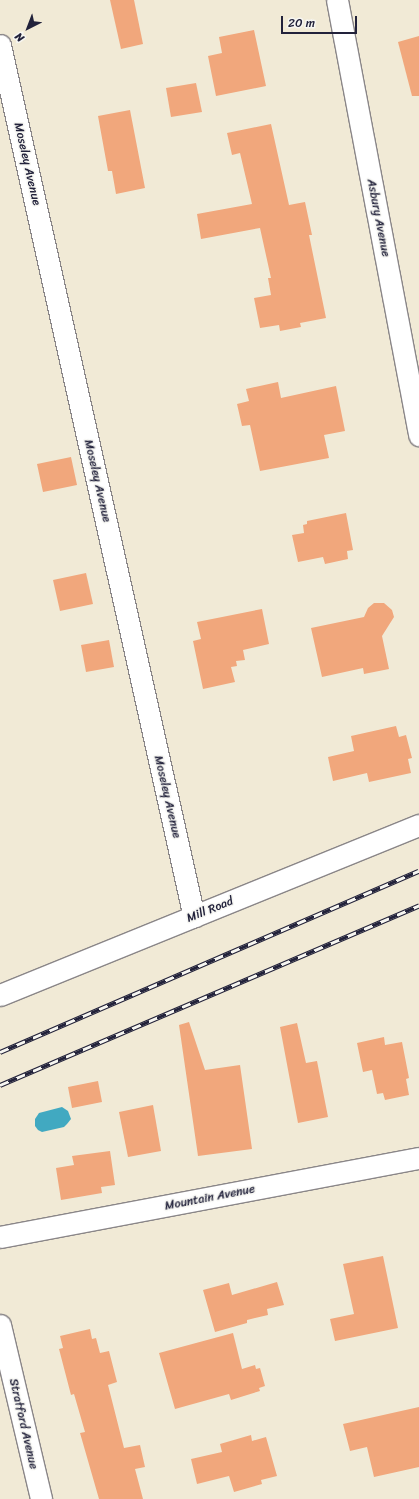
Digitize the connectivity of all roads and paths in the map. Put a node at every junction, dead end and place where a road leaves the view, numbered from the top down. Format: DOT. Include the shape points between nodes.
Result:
graph roads {
  1 [pos="337,0"];
  2 [pos="0,44"];
  3 [pos="419,435"];
  4 [pos="419,825"];
  5 [pos="194,917"];
  6 [pos="0,995"];
  7 [pos="419,1158"];
  8 [pos="0,1237"];
  9 [pos="0,1325"];
  10 [pos="41,1499"];
  1 -- 3 [label="street, Asbury Avenue"];
  2 -- 5 [label="street, Moseley Avenue"];
  4 -- 5 [label="street, Mill Road"];
  5 -- 6 [label="street, Mill Road"];
  7 -- 8 [label="street, Mountain Avenue"];
  9 -- 10 [label="street, Stratford Avenue"];
}
